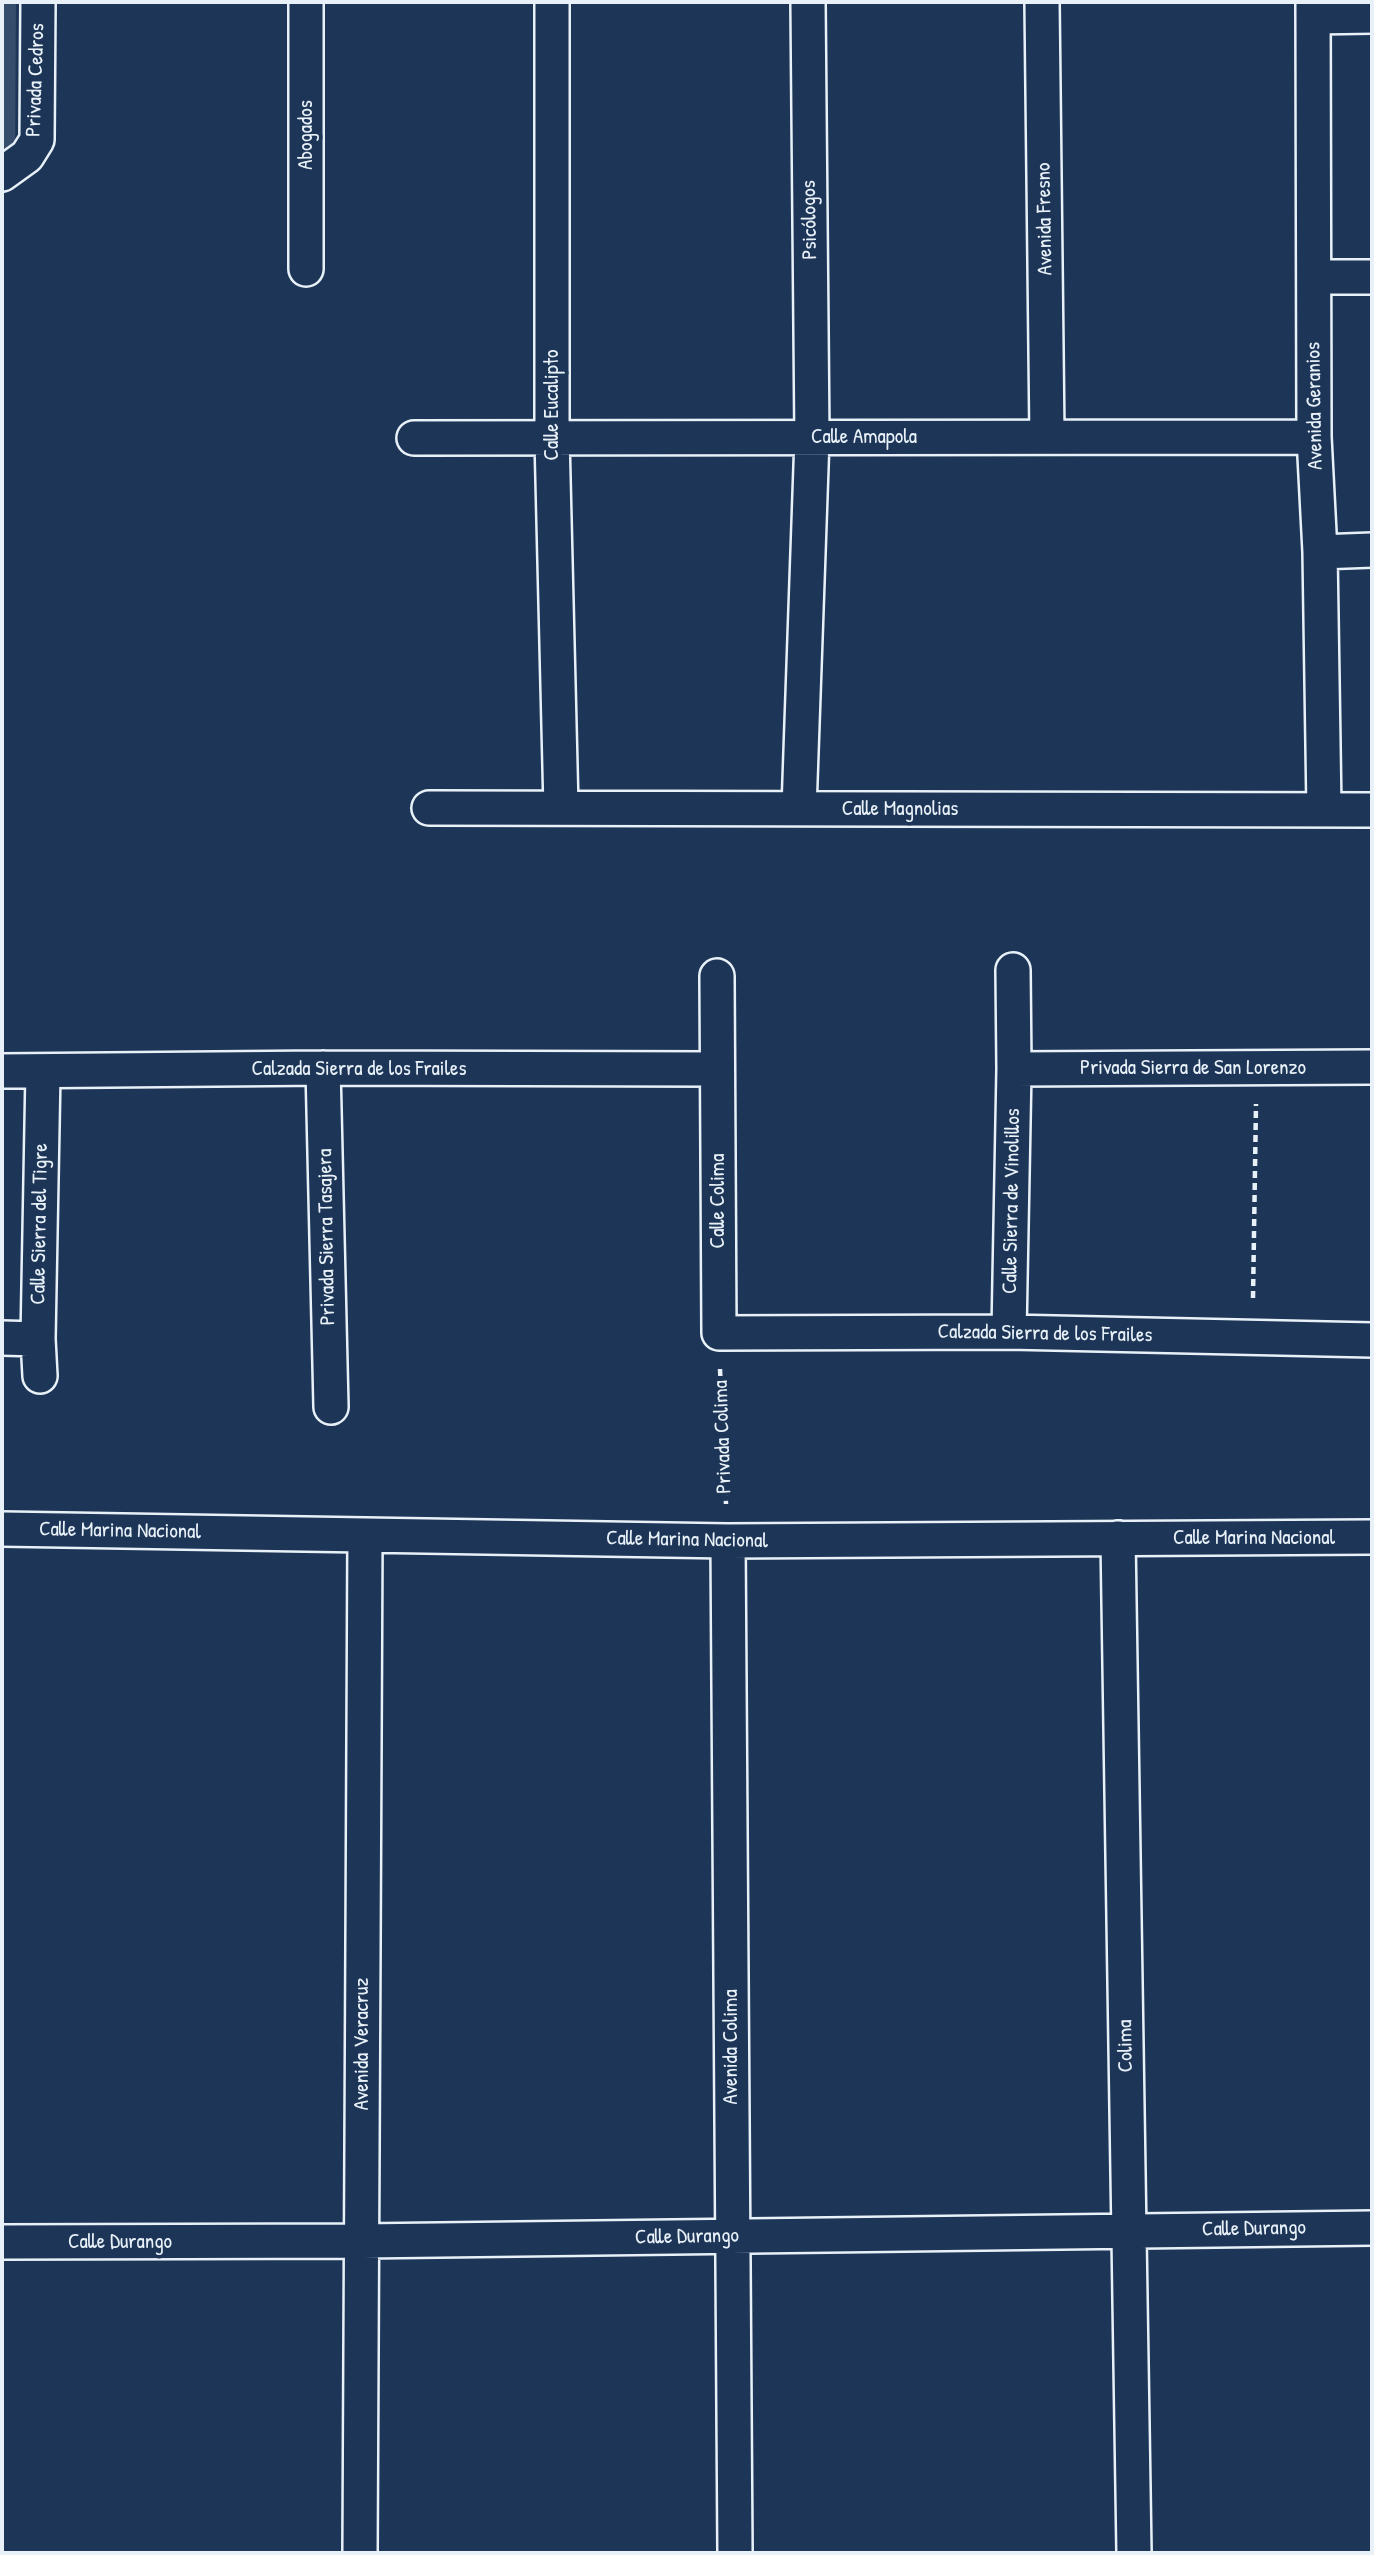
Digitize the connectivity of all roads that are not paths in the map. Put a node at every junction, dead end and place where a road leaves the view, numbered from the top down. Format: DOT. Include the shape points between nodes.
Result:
graph roads {
  1 [pos="38,2"];
  2 [pos="306,2"];
  3 [pos="552,2"];
  4 [pos="808,2"];
  5 [pos="1042,2"];
  6 [pos="1313,10"];
  7 [pos="1372,16"];
  8 [pos="15,165"];
  9 [pos="306,269"];
  10 [pos="1372,276"];
  11 [pos="1315,277"];
  12 [pos="1047,437"];
  13 [pos="1314,437"];
  14 [pos="414,438"];
  15 [pos="552,438"];
  16 [pos="812,438"];
  17 [pos="1372,550"];
  18 [pos="1320,552"];
  19 [pos="429,808"];
  20 [pos="561,808"];
  21 [pos="799,809"];
  22 [pos="1324,810"];
  23 [pos="1372,810"];
  24 [pos="1013,970"];
  25 [pos="717,976"];
  26 [pos="1372,1067"];
  27 [pos="323,1068"];
  28 [pos="717,1069"];
  29 [pos="1014,1069"];
  30 [pos="2,1071"];
  31 [pos="43,1072"];
  32 [pos="1009,1332"];
  33 [pos="719,1333"];
  34 [pos="2,1338"];
  35 [pos="38,1339"];
  36 [pos="1372,1340"];
  37 [pos="40,1376"];
  38 [pos="331,1407"];
  39 [pos="2,1529"];
  40 [pos="365,1535"];
  41 [pos="1372,1537"];
  42 [pos="1118,1538"];
  43 [pos="728,1541"];
  44 [pos="1372,2228"];
  45 [pos="1129,2230"];
  46 [pos="732,2236"];
  47 [pos="362,2241"];
  48 [pos="2,2242"];
  49 [pos="360,2553"];
  50 [pos="734,2553"];
  51 [pos="1134,2553"];
  1 -- 8 [label="street, Privada Cedros" via="37,140"];
  2 -- 9 [label="street, Abogados"];
  3 -- 15 [label="street, Calle Eucalipto"];
  4 -- 16 [label="street, Psicólogos"];
  5 -- 12 [label="street, Avenida Fresno"];
  6 -- 7 [label="street"];
  6 -- 11 [label="street, Avenida Geranios"];
  10 -- 11 [label="street"];
  11 -- 13 [label="street, Avenida Geranios"];
  12 -- 13 [label="street, Calle Amapola"];
  12 -- 16 [label="street, Calle Amapola"];
  13 -- 18 [label="street, Avenida Geranios"];
  14 -- 15 [label="street, Calle Amapola"];
  15 -- 16 [label="street, Calle Amapola"];
  15 -- 20 [label="street, Calle Eucalipto"];
  16 -- 21 [label="street, Psicólogos"];
  17 -- 18 [label="street"];
  18 -- 22 [label="street, Avenida Geranios"];
  19 -- 20 [label="street, Calle Magnolias"];
  20 -- 21 [label="street, Calle Magnolias"];
  21 -- 22 [label="street, Calle Magnolias"];
  22 -- 23 [label="street, Calle Magnolias"];
  24 -- 29 [label="street, Calle Sierra de Vinolillos"];
  25 -- 28 [label="street"];
  26 -- 29 [label="street, Privada Sierra de San Lorenzo"];
  27 -- 28 [label="street, Calzada Sierra de los Frailes"];
  27 -- 31 [label="street, Calzada Sierra de los Frailes"];
  27 -- 38 [label="street, Privada Sierra Tasajera"];
  28 -- 33 [label="street, Calle Colima"];
  29 -- 32 [label="street, Calle Sierra de Vinolillos"];
  30 -- 31 [label="street, Calzada Sierra de los Frailes"];
  31 -- 35 [label="street, Calle Sierra del Tigre"];
  32 -- 33 [label="street, Calzada Sierra de los Frailes"];
  32 -- 36 [label="street, Calzada Sierra de los Frailes"];
  34 -- 35 [label="street"];
  35 -- 37 [label="street, Calle Sierra del Tigre"];
  39 -- 40 [label="street, Calle Marina Nacional"];
  40 -- 43 [label="street, Calle Marina Nacional"];
  40 -- 47 [label="street, Avenida Veracruz"];
  41 -- 42 [label="street, Calle Marina Nacional"];
  42 -- 43 [label="street, Calle Marina Nacional"];
  42 -- 45 [label="street, Colima"];
  43 -- 46 [label="street, Avenida Colima"];
  44 -- 45 [label="street, Calle Durango"];
  45 -- 46 [label="street, Calle Durango"];
  45 -- 51 [label="street, Colima"];
  46 -- 47 [label="street, Calle Durango"];
  46 -- 50 [label="street, Avenida Colima"];
  47 -- 48 [label="street, Calle Durango"];
  47 -- 49 [label="street, Avenida Veracruz"];
}
